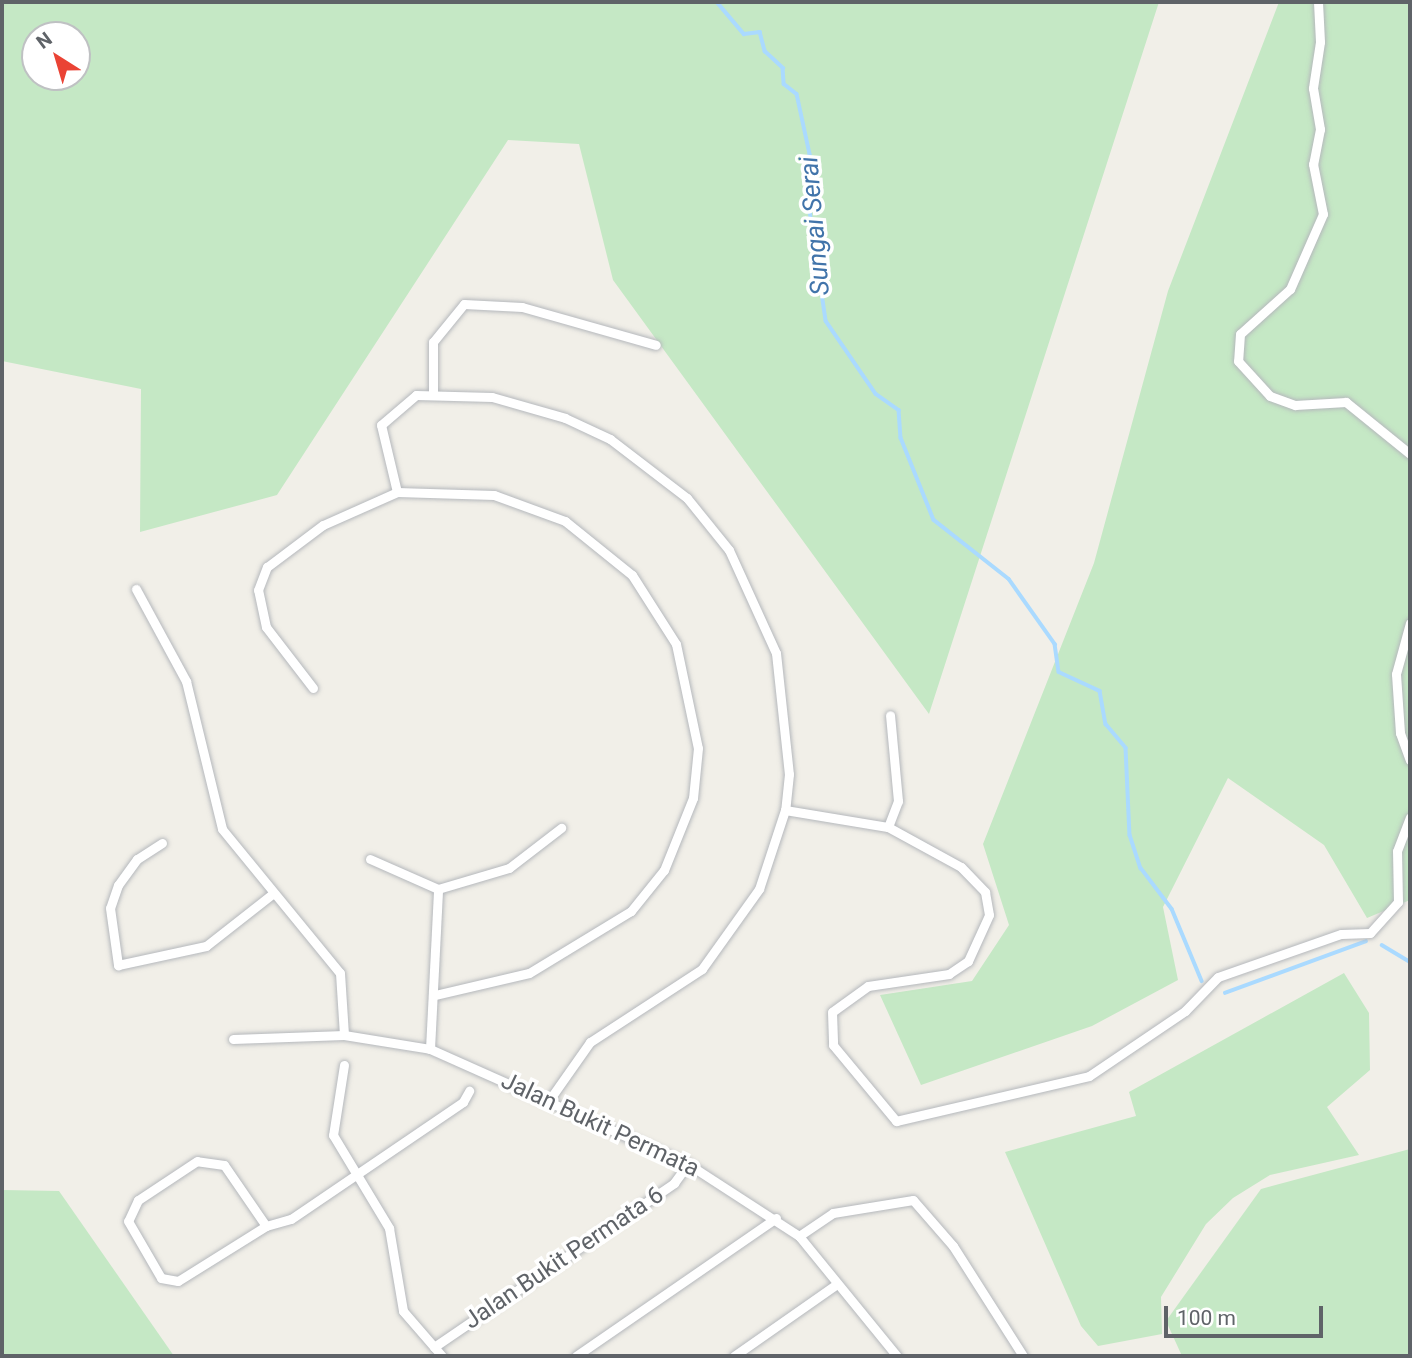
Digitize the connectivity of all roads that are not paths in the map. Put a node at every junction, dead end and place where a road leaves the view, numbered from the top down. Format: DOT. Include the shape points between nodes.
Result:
graph roads {
  1 [pos="1318,2"];
  2 [pos="656,345"];
  3 [pos="433,391"];
  4 [pos="1410,454"];
  5 [pos="397,492"];
  6 [pos="136,589"];
  7 [pos="1410,623"];
  8 [pos="313,688"];
  9 [pos="890,715"];
  10 [pos="1410,760"];
  11 [pos="785,810"];
  12 [pos="1410,817"];
  13 [pos="888,827"];
  14 [pos="561,828"];
  15 [pos="162,843"];
  16 [pos="370,859"];
  17 [pos="438,889"];
  18 [pos="271,895"];
  19 [pos="435,995"];
  20 [pos="344,1035"];
  21 [pos="233,1039"];
  22 [pos="430,1049"];
  23 [pos="344,1065"];
  24 [pos="469,1091"];
  25 [pos="550,1099"];
  26 [pos="688,1164"];
  27 [pos="356,1175"];
  28 [pos="776,1218"];
  29 [pos="266,1226"];
  30 [pos="799,1236"];
  31 [pos="837,1284"];
  32 [pos="434,1347"];
  33 [pos="894,1353"];
  34 [pos="442,1356"];
  35 [pos="576,1356"];
  36 [pos="734,1356"];
  37 [pos="883,1356"];
  38 [pos="1023,1356"];
  1 -- 4 [label="street" via="1321,29 1313,88 1320,129 1313,164 1323,214 1290,289 1240,334 1238,361 1269,397 1295,405 1346,402"];
  2 -- 3 [label="street" via="522,307 464,304 433,342"];
  3 -- 5 [label="street" via="400,403 381,425"];
  3 -- 11 [label="street" via="530,405 610,439 663,476 705,519 747,583 776,653 789,732"];
  5 -- 8 [label="street" via="323,525 267,567 258,590 266,627"];
  5 -- 19 [label="street" via="462,490 519,501 603,548 632,575 668,626 691,694 698,748 693,798 675,852 631,911 529,973"];
  6 -- 18 [label="street" via="186,681 222,829"];
  7 -- 10 [label="street" via="1396,674 1399,733"];
  9 -- 13 [label="street" via="898,802"];
  11 -- 13 [label="street"];
  11 -- 25 [label="street" via="759,888 720,951 680,988 590,1041"];
  12 -- 13 [label="street" via="1396,851 1398,902 1370,933 1341,934 1218,977 1185,1011 1089,1076 896,1121 833,1045 832,1012 868,986 949,974 968,961 989,915 985,892 973,875"];
  14 -- 17 [label="street" via="509,868"];
  15 -- 18 [label="street" via="137,859 118,885 110,908 118,965 206,946"];
  16 -- 17 [label="street"];
  17 -- 19 [label="street"];
  18 -- 20 [label="street" via="340,973"];
  19 -- 22 [label="street"];
  20 -- 21 [label="street, Jalan Bukit Permata"];
  20 -- 22 [label="street, Jalan Bukit Permata"];
  22 -- 25 [label="street, Jalan Bukit Permata"];
  23 -- 27 [label="street" via="333,1135"];
  24 -- 27 [label="street" via="463,1102"];
  25 -- 26 [label="street, Jalan Bukit Permata"];
  26 -- 28 [label="street, Jalan Bukit Permata"];
  26 -- 32 [label="street, Jalan Bukit Permata 6" via="674,1183"];
  27 -- 29 [label="street" via="291,1219"];
  27 -- 32 [label="street" via="389,1228 404,1311"];
  28 -- 30 [label="street, Jalan Bukit Permata"];
  28 -- 35 [label="street"];
  29 -- 29 [label="street" via="224,1165 197,1161 138,1200 128,1221 168,1282"];
  30 -- 31 [label="street, Jalan Bukit Permata"];
  30 -- 38 [label="street" via="833,1213 914,1200 953,1246"];
  31 -- 33 [label="street, Jalan Bukit Permata"];
  31 -- 36 [label="street"];
  32 -- 34 [label="street"];
  33 -- 37 [label="street"];
}
